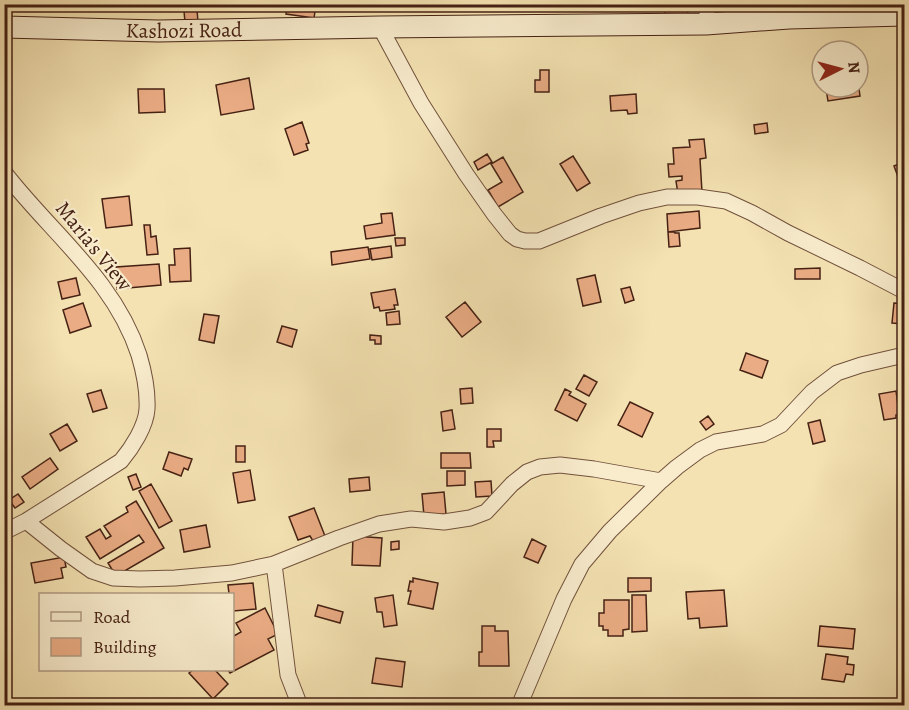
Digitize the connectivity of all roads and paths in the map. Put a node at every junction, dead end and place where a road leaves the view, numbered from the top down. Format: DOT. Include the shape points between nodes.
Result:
graph roads {
  1 [pos="707,14"];
  2 [pos="904,15"];
  3 [pos="4,27"];
  4 [pos="380,27"];
  5 [pos="4,172"];
  6 [pos="904,291"];
  7 [pos="904,355"];
  8 [pos="661,482"];
  9 [pos="26,521"];
  10 [pos="4,532"];
  11 [pos="274,564"];
  12 [pos="300,705"];
  13 [pos="519,705"];
  1 -- 2 [label="main road, Kashozi Road" via="789,18"];
  1 -- 4 [label="main road, Kashozi Road"];
  3 -- 4 [label="main road, Kashozi Road" via="158,31"];
  4 -- 6 [label="street" via="466,174 517,239 539,241 639,203 667,197 698,197 726,201"];
  5 -- 9 [label="street, Maria's View" via="95,275 116,305 134,339 145,374 147,410 131,449 121,461"];
  7 -- 8 [label="street" via="837,373 812,392 781,425 763,434 716,442"];
  8 -- 11 [label="street" via="594,469 540,467 512,484 486,512 471,518 379,524"];
  8 -- 13 [label="street" via="582,564"];
  9 -- 10 [label="street, Maria's View"];
  9 -- 11 [label="street" via="92,571 113,578 175,578 232,573"];
  11 -- 12 [label="street" via="288,675"];
}
